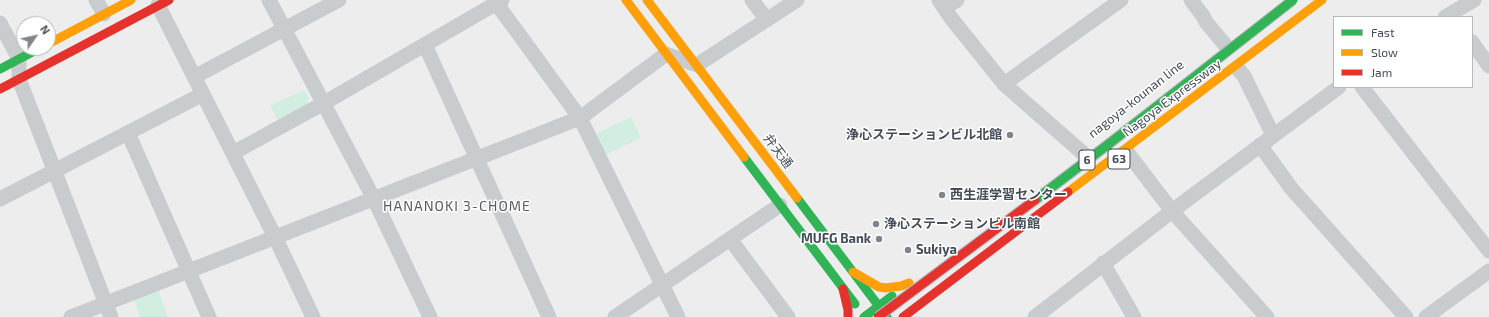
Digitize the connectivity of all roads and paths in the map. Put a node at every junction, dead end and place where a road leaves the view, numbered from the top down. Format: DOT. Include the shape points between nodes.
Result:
graph roads {
  1 [pos="96,0"];
  2 [pos="131,0"];
  3 [pos="269,0"];
  4 [pos="339,0"];
  5 [pos="626,0"];
  6 [pos="647,0"];
  7 [pos="752,0"];
  8 [pos="797,0"];
  9 [pos="957,0"];
  10 [pos="1121,0"];
  11 [pos="1191,0"];
  12 [pos="1286,0"];
  13 [pos="1293,0"];
  14 [pos="1322,0"];
  15 [pos="1329,0"];
  16 [pos="1474,0"];
  17 [pos="497,1"];
  18 [pos="163,3"];
  19 [pos="942,4"];
  20 [pos="104,14"];
  21 [pos="1450,16"];
  22 [pos="767,20"];
  23 [pos="0,23"];
  24 [pos="284,29"];
  25 [pos="56,40"];
  26 [pos="1473,43"];
  27 [pos="425,45"];
  28 [pos="1226,46"];
  29 [pos="666,54"];
  30 [pos="25,56"];
  31 [pos="19,59"];
  32 [pos="697,65"];
  33 [pos="1489,66"];
  34 [pos="0,69"];
  35 [pos="1238,69"];
  36 [pos="194,77"];
  37 [pos="19,79"];
  38 [pos="1004,84"];
  39 [pos="1338,88"];
  40 [pos="1363,88"];
  41 [pos="0,89"];
  42 [pos="203,94"];
  43 [pos="324,104"];
  44 [pos="580,118"];
  45 [pos="128,133"];
  46 [pos="1274,135"];
  47 [pos="1260,145"];
  48 [pos="1127,152"];
  49 [pos="233,153"];
  50 [pos="1085,154"];
  51 [pos="476,158"];
  52 [pos="55,171"];
  53 [pos="374,198"];
  54 [pos="0,199"];
  55 [pos="780,205"];
  56 [pos="1172,211"];
  57 [pos="275,237"];
  58 [pos="730,239"];
  59 [pos="1489,251"];
  60 [pos="1104,263"];
  61 [pos="189,271"];
  62 [pos="1489,271"];
  63 [pos="853,272"];
  64 [pos="914,280"];
  65 [pos="662,285"];
  66 [pos="843,288"];
  67 [pos="930,301"];
  68 [pos="879,306"];
  69 [pos="109,310"];
  70 [pos="71,317"];
  71 [pos="209,317"];
  72 [pos="313,317"];
  73 [pos="430,317"];
  74 [pos="549,317"];
  75 [pos="615,317"];
  76 [pos="678,317"];
  77 [pos="788,317"];
  78 [pos="848,317"];
  79 [pos="865,317"];
  80 [pos="878,317"];
  81 [pos="887,317"];
  82 [pos="903,317"];
  83 [pos="909,317"];
  84 [pos="919,317"];
  85 [pos="1035,317"];
  86 [pos="1134,317"];
  87 [pos="1266,317"];
  88 [pos="1406,317"];
  89 [pos="1426,317"];
  1 -- 20 [label="street"];
  2 -- 20 [label="main road"];
  3 -- 24 [label="street"];
  4 -- 24 [label="street"];
  5 -- 29 [label="main road"];
  6 -- 32 [label="main road, 弁天通"];
  7 -- 22 [label="street"];
  8 -- 22 [label="street"];
  9 -- 19 [label="street"];
  10 -- 38 [label="street"];
  11 -- 28 [label="street"];
  12 -- 28 [label="main road, nagoya-kounan line / 63"];
  13 -- 80 [label="main road, Nagoya Expressway / 6, bridge" via="1110,143"];
  14 -- 82 [label="main road, Nagoya Expressway / 6"];
  15 -- 35 [label="main road, 63"];
  16 -- 21 [label="street"];
  17 -- 27 [label="street"];
  17 -- 44 [label="street"];
  18 -- 36 [label="street"];
  18 -- 37 [label="main road"];
  19 -- 38 [label="street"];
  20 -- 25 [label="main road"];
  22 -- 32 [label="street"];
  23 -- 31 [label="street"];
  24 -- 36 [label="street"];
  24 -- 43 [label="street"];
  26 -- 33 [label="street"];
  27 -- 43 [label="street"];
  27 -- 51 [label="street"];
  28 -- 50 [label="main road, nagoya-kounan line / 63"];
  29 -- 32 [label="street"];
  29 -- 44 [label="street"];
  29 -- 55 [label="main road"];
  30 -- 31 [label="main road"];
  31 -- 34 [label="main road"];
  31 -- 37 [label="street"];
  32 -- 63 [label="main road, 弁天通"];
  35 -- 46 [label="street" via="1246,79"];
  35 -- 48 [label="main road, 63"];
  36 -- 42 [label="street"];
  37 -- 41 [label="main road"];
  37 -- 52 [label="street"];
  38 -- 50 [label="street"];
  39 -- 46 [label="street"];
  40 -- 59 [label="street"];
  42 -- 45 [label="street"];
  42 -- 49 [label="street"];
  43 -- 49 [label="street"];
  43 -- 53 [label="street"];
  44 -- 51 [label="street"];
  44 -- 65 [label="street"];
  45 -- 52 [label="street"];
  45 -- 61 [label="street"];
  46 -- 47 [label="street"];
  47 -- 56 [label="street"];
  47 -- 88 [label="street" via="1291,188"];
  48 -- 56 [label="street"];
  48 -- 67 [label="main road, 63"];
  49 -- 57 [label="street"];
  50 -- 64 [label="main road, nagoya-kounan line / 63"];
  51 -- 53 [label="street"];
  51 -- 74 [label="street"];
  52 -- 54 [label="street"];
  52 -- 69 [label="street"];
  53 -- 57 [label="street"];
  53 -- 73 [label="street"];
  55 -- 58 [label="street"];
  55 -- 66 [label="main road"];
  56 -- 60 [label="street"];
  56 -- 87 [label="street"];
  57 -- 61 [label="street"];
  57 -- 72 [label="street"];
  58 -- 65 [label="street"];
  58 -- 77 [label="street"];
  60 -- 85 [label="street"];
  60 -- 86 [label="street"];
  61 -- 69 [label="street"];
  61 -- 71 [label="street"];
  62 -- 89 [label="street"];
  63 -- 64 [label="main road" via="885,288 901,286"];
  63 -- 68 [label="main road, 弁天通"];
  64 -- 68 [label="main road, nagoya-kounan line / 63"];
  65 -- 75 [label="street"];
  65 -- 76 [label="street"];
  66 -- 78 [label="main road"];
  66 -- 79 [label="main road"];
  67 -- 83 [label="main road, 63"];
  67 -- 84 [label="main road"];
  68 -- 79 [label="main road, nagoya-kounan line / 63"];
  68 -- 81 [label="main road, 弁天通"];
  69 -- 70 [label="street"];
}
